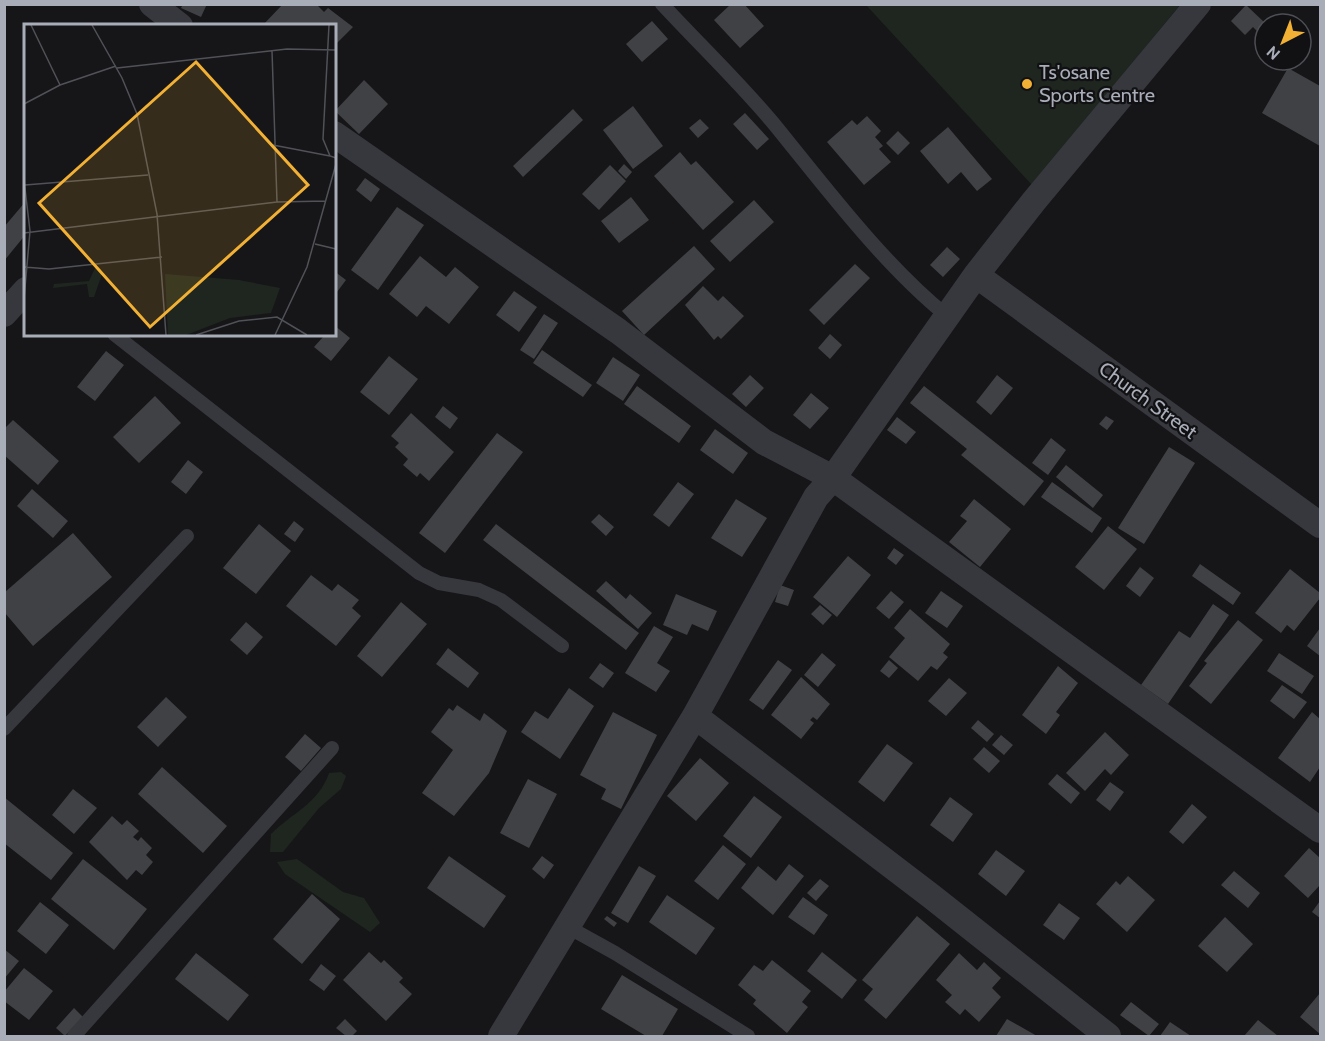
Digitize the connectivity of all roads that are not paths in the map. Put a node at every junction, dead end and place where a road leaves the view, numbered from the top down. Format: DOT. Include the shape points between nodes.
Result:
graph roads {
  1 [pos="152,4"];
  2 [pos="662,4"];
  3 [pos="1198,4"];
  4 [pos="177,24"];
  5 [pos="336,135"];
  6 [pos="976,275"];
  7 [pos="24,293"];
  8 [pos="4,314"];
  9 [pos="947,316"];
  10 [pos="117,336"];
  11 [pos="833,478"];
  12 [pos="1320,525"];
  13 [pos="187,536"];
  14 [pos="562,646"];
  15 [pos="695,716"];
  16 [pos="4,729"];
  17 [pos="333,748"];
  18 [pos="1320,830"];
  19 [pos="568,927"];
  20 [pos="74,1036"];
  21 [pos="501,1036"];
  22 [pos="748,1036"];
  23 [pos="1108,1036"];
  1 -- 4 [label="street"];
  2 -- 9 [label="lane" via="772,122 817,179 924,297"];
  3 -- 6 [label="street"];
  5 -- 11 [label="street" via="618,332 764,442"];
  6 -- 9 [label="street"];
  6 -- 12 [label="street, Church Street"];
  7 -- 8 [label="street"];
  9 -- 11 [label="street"];
  10 -- 14 [label="lane" via="420,573 439,583 478,590 501,600"];
  11 -- 15 [label="street" via="816,497"];
  11 -- 18 [label="street"];
  13 -- 16 [label="lane"];
  15 -- 19 [label="street"];
  15 -- 23 [label="street"];
  17 -- 20 [label="lane"];
  19 -- 21 [label="street"];
  19 -- 22 [label="lane"];
}
